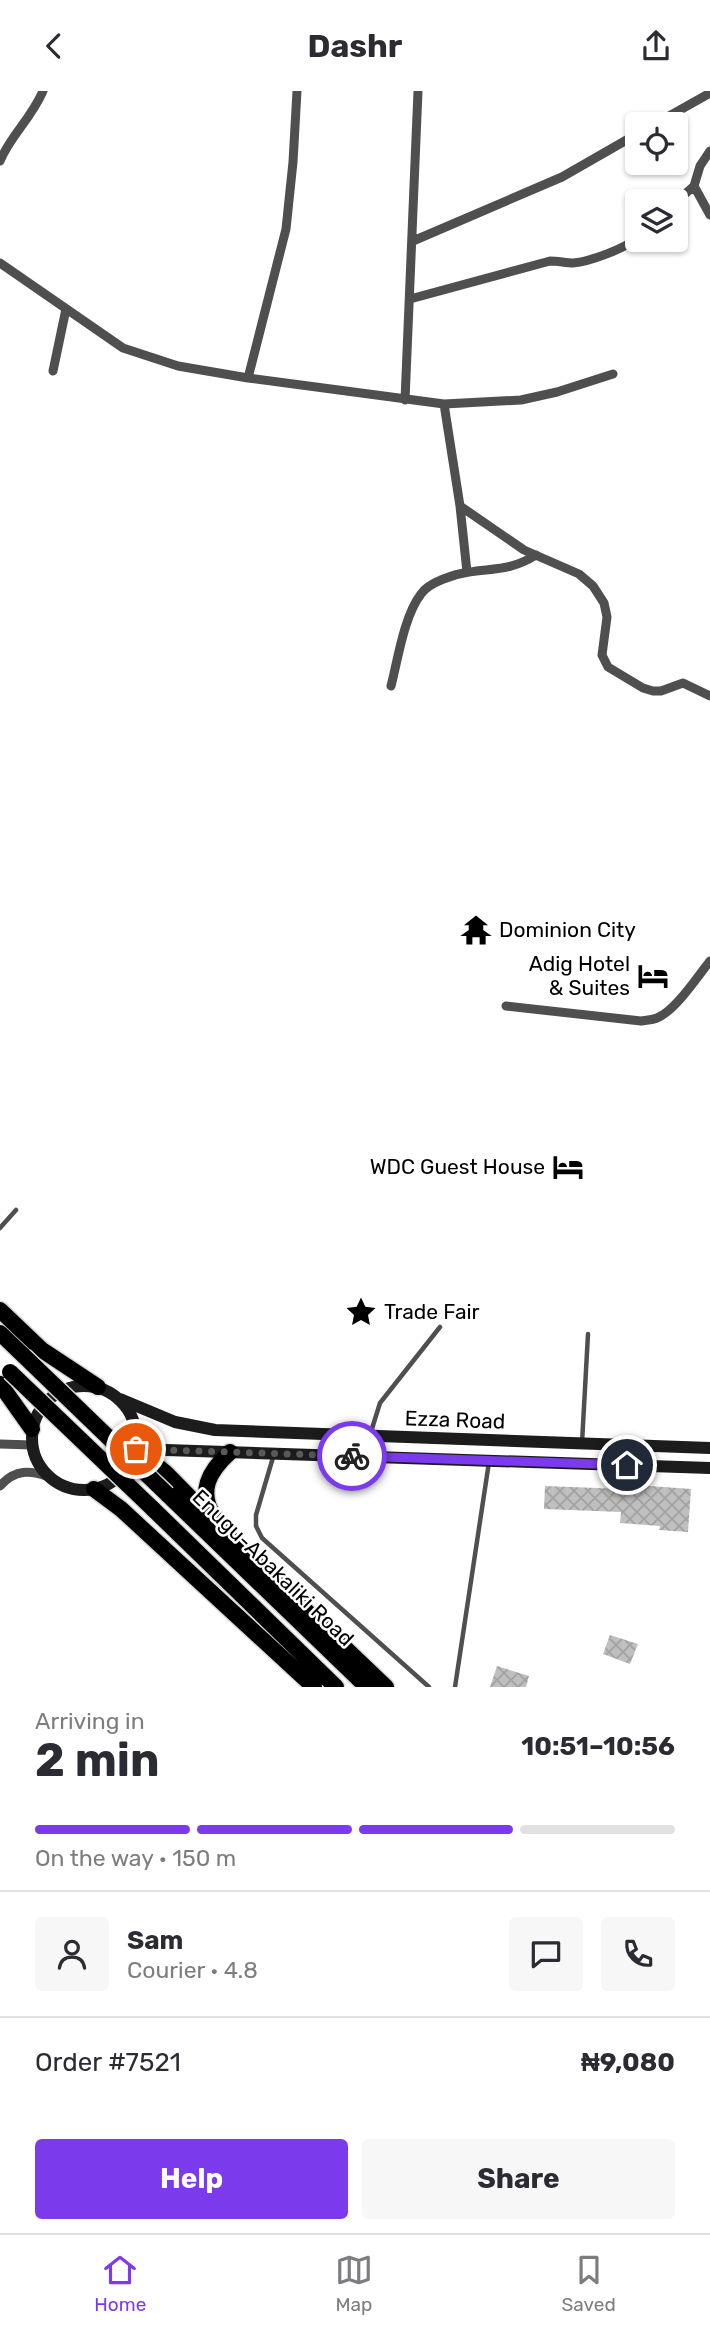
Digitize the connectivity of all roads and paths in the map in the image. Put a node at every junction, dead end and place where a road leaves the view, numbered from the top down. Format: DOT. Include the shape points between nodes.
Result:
graph roads {
  1 [pos="43,91"];
  2 [pos="297,91"];
  3 [pos="418,91"];
  4 [pos="710,93"];
  5 [pos="676,112"];
  6 [pos="625,141"];
  7 [pos="710,151"];
  8 [pos="0,161"];
  9 [pos="694,186"];
  10 [pos="688,191"];
  11 [pos="710,215"];
  12 [pos="413,240"];
  13 [pos="625,246"];
  14 [pos="0,263"];
  15 [pos="410,299"];
  16 [pos="66,309"];
  17 [pos="53,371"];
  18 [pos="613,374"];
  19 [pos="248,378"];
  20 [pos="405,400"];
  21 [pos="444,404"];
  22 [pos="460,506"];
  23 [pos="536,555"];
  24 [pos="467,572"];
  25 [pos="391,686"];
  26 [pos="710,697"];
  27 [pos="710,961"];
  28 [pos="506,1006"];
  29 [pos="16,1210"];
  30 [pos="0,1228"];
  31 [pos="0,1310"];
  32 [pos="440,1327"];
  33 [pos="0,1333"];
  34 [pos="588,1334"];
  35 [pos="3,1373"];
  36 [pos="98,1387"];
  37 [pos="120,1399"];
  38 [pos="370,1436"];
  39 [pos="32,1437"];
  40 [pos="0,1444"];
  41 [pos="582,1444"];
  42 [pos="710,1448"];
  43 [pos="136,1449"];
  44 [pos="230,1452"];
  45 [pos="274,1453"];
  46 [pos="489,1461"];
  47 [pos="710,1468"];
  48 [pos="49,1477"];
  49 [pos="0,1486"];
  50 [pos="94,1489"];
  51 [pos="232,1539"];
  52 [pos="314,1687"];
  53 [pos="336,1687"];
  54 [pos="366,1687"];
  55 [pos="386,1687"];
  56 [pos="429,1687"];
  57 [pos="455,1687"];
  1 -- 8 [label="street" via="35,111"];
  2 -- 19 [label="street" via="286,229"];
  3 -- 12 [label="street"];
  4 -- 5 [label="street"];
  6 -- 12 [label="street" via="562,177"];
  7 -- 9 [label="street"];
  9 -- 10 [label="street"];
  9 -- 11 [label="street"];
  12 -- 15 [label="street"];
  13 -- 15 [label="street" via="583,261 550,261"];
  14 -- 16 [label="street"];
  15 -- 20 [label="street"];
  16 -- 17 [label="street"];
  16 -- 19 [label="street" via="123,348 178,366"];
  18 -- 21 [label="street" via="521,400"];
  19 -- 20 [label="street"];
  20 -- 21 [label="street"];
  21 -- 22 [label="street"];
  22 -- 23 [label="street"];
  22 -- 24 [label="street"];
  23 -- 24 [label="street" via="513,567"];
  23 -- 26 [label="street" via="579,574 604,603 607,617 602,655 608,667 653,691 682,683"];
  24 -- 25 [label="street" via="421,592 406,627"];
  27 -- 28 [label="street" via="678,1000 652,1019"];
  29 -- 30 [label="lane"];
  31 -- 36 [label="highway" via="42,1349"];
  32 -- 38 [label="lane" via="380,1402"];
  33 -- 54 [label="highway, Enugu-Abakaliki Road, bridge"];
  34 -- 41 [label="lane"];
  35 -- 39 [label="highway"];
  35 -- 53 [label="highway, bridge" via="152,1508"];
  36 -- 37 [label="main road"];
  36 -- 39 [label="main road" via="77,1386 56,1393 37,1415"];
  37 -- 38 [label="main road, Ezza Road" via="175,1422 215,1430"];
  37 -- 43 [label="main road" via="133,1416"];
  38 -- 41 [label="main road, Ezza Road"];
  39 -- 40 [label="street"];
  39 -- 48 [label="main road" via="35,1457"];
  41 -- 42 [label="main road, Ezza Road"];
  43 -- 44 [label="main road, Ezza Road"];
  43 -- 50 [label="main road" via="121,1475"];
  43 -- 51 [label="highway"];
  44 -- 45 [label="main road, Ezza Road"];
  44 -- 51 [label="highway" via="214,1466 206,1495 208,1507"];
  45 -- 46 [label="main road, Ezza Road"];
  45 -- 56 [label="lane" via="256,1515 262,1538"];
  46 -- 47 [label="main road, Ezza Road"];
  46 -- 57 [label="lane"];
  48 -- 49 [label="street" via="32,1471"];
  48 -- 50 [label="main road" via="63,1486"];
  50 -- 52 [label="highway"];
  51 -- 55 [label="highway"];
}
